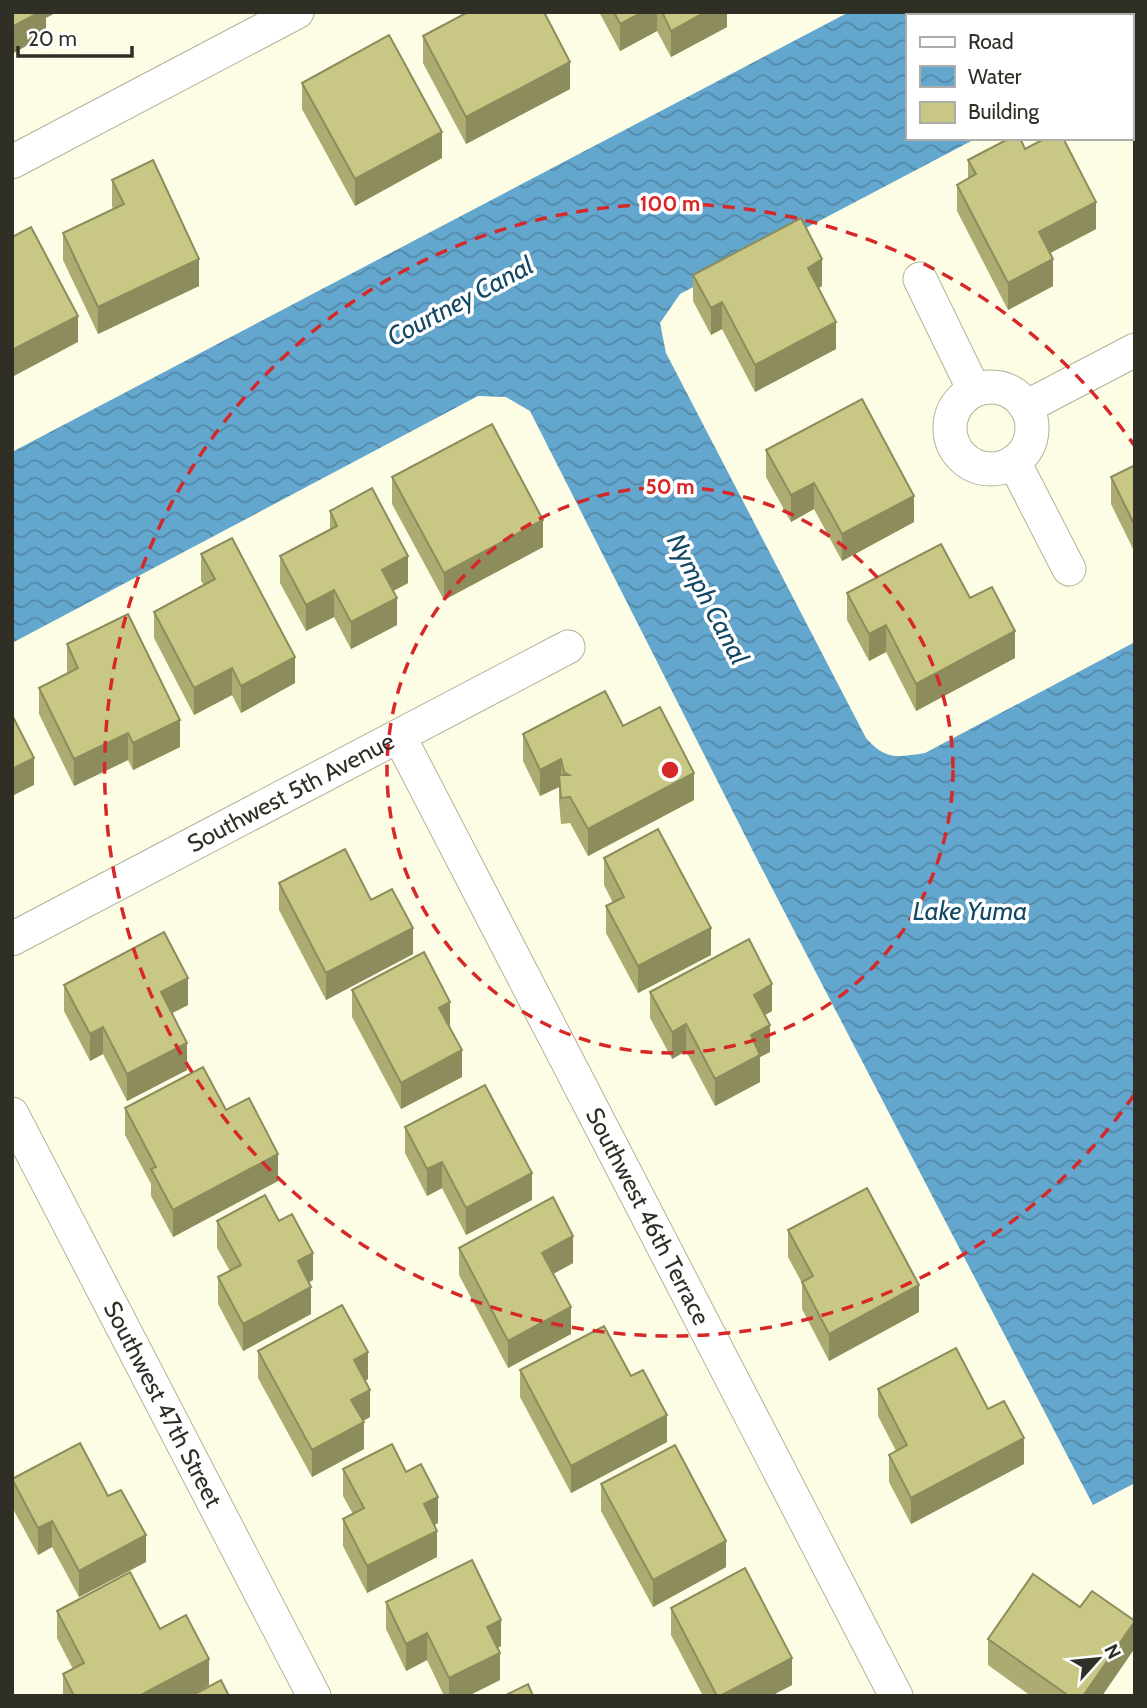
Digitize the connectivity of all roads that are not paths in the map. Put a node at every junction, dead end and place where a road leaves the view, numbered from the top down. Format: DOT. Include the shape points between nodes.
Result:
graph roads {
  1 [pos="297,12"];
  2 [pos="12,162"];
  3 [pos="920,279"];
  4 [pos="1135,350"];
  5 [pos="974,390"];
  6 [pos="1026,407"];
  7 [pos="1014,462"];
  8 [pos="1069,569"];
  9 [pos="568,647"];
  10 [pos="399,736"];
  11 [pos="12,939"];
  12 [pos="12,1114"];
  13 [pos="314,1696"];
  14 [pos="896,1696"];
  1 -- 2 [label="street"];
  3 -- 5 [label="street"];
  4 -- 6 [label="street"];
  5 -- 6 [label="street" via="998,387"];
  5 -- 7 [label="street" via="954,408 950,421 954,448 963,459 988,470"];
  6 -- 7 [label="street" via="1032,432 1023,454"];
  7 -- 8 [label="street"];
  9 -- 10 [label="street, Southwest 5th Avenue"];
  10 -- 11 [label="street, Southwest 5th Avenue"];
  10 -- 14 [label="street, Southwest 46th Terrace"];
  12 -- 13 [label="street, Southwest 47th Street"];
}
